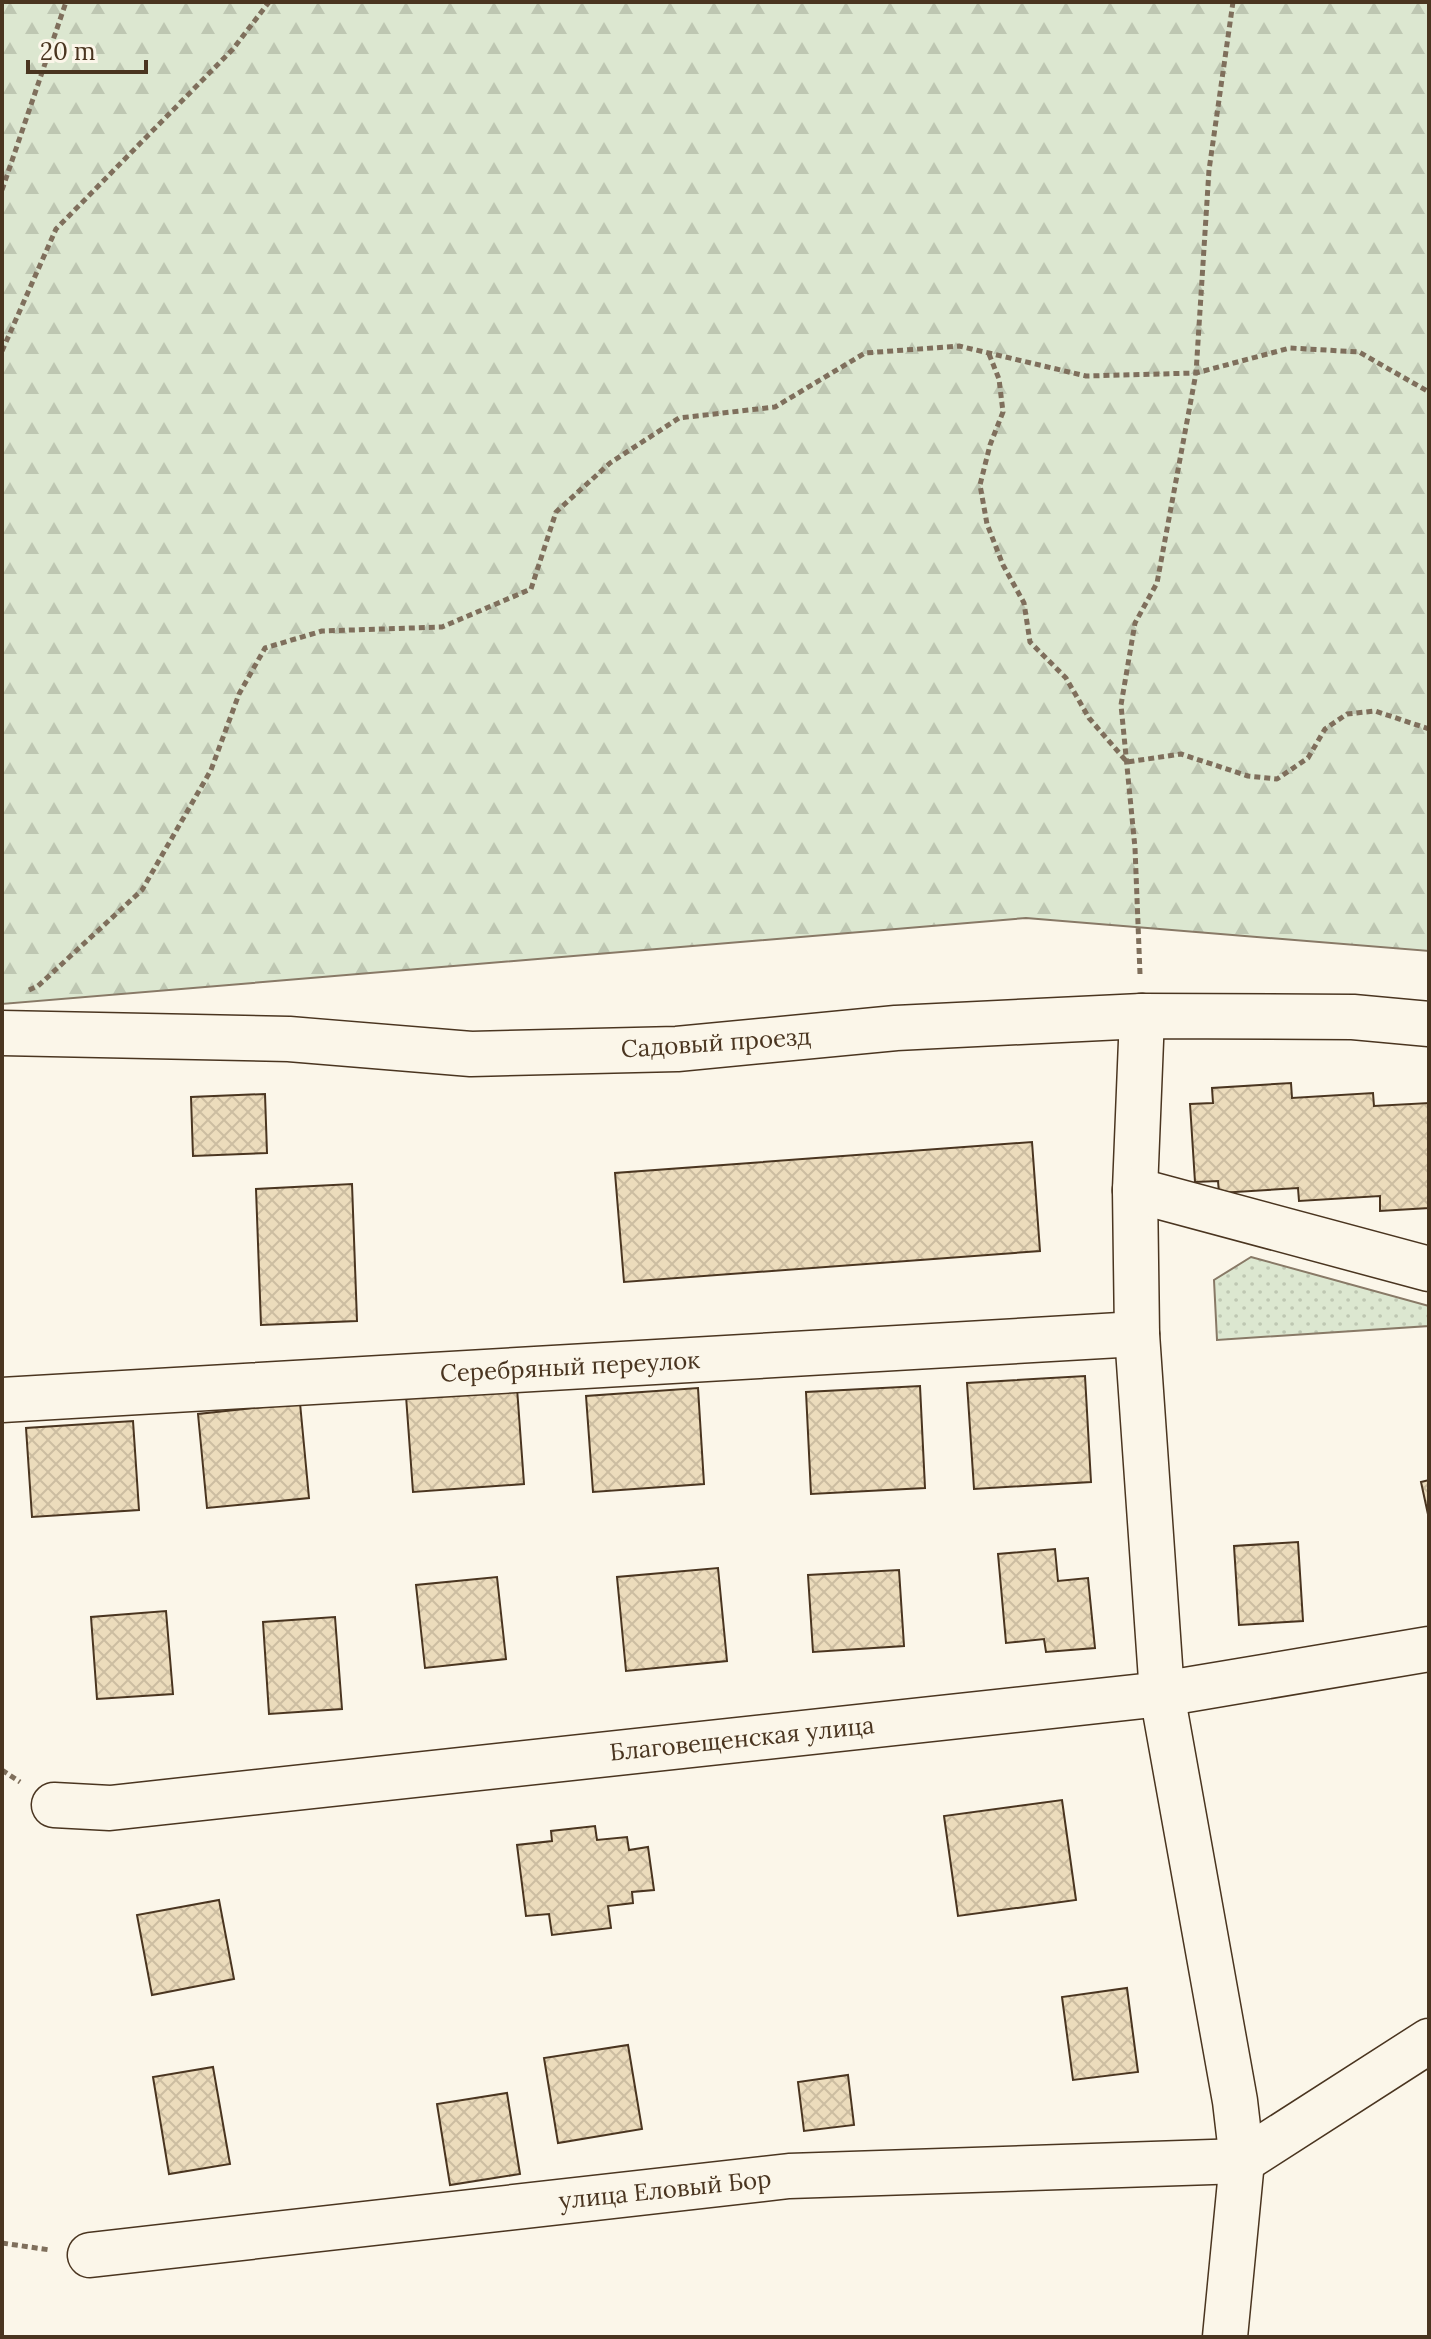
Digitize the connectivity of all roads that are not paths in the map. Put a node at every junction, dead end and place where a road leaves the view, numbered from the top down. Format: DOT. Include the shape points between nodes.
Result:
graph roads {
  1 [pos="1142,1016"];
  2 [pos="1429,1024"];
  3 [pos="2,1033"];
  4 [pos="1135,1190"];
  5 [pos="1429,1269"];
  6 [pos="1137,1334"];
  7 [pos="2,1400"];
  8 [pos="1429,1649"];
  9 [pos="1162,1694"];
  10 [pos="54,1805"];
  11 [pos="1429,2041"];
  12 [pos="1242,2161"];
  13 [pos="90,2255"];
  14 [pos="1225,2337"];
  1 -- 2 [label="street, Садовый проезд" via="1353,1017"];
  1 -- 3 [label="street, Садовый проезд" via="896,1028 677,1049 487,1054 289,1039"];
  1 -- 4 [label="street"];
  4 -- 5 [label="street"];
  4 -- 6 [label="street"];
  6 -- 7 [label="street, Серебряный переулок"];
  6 -- 9 [label="street"];
  8 -- 9 [label="street, Благовещенская улица"];
  9 -- 10 [label="street, Благовещенская улица" via="110,1808"];
  9 -- 12 [label="street"];
  11 -- 12 [label="street"];
  12 -- 13 [label="street, улица Еловый Бор" via="789,2176"];
  12 -- 14 [label="street"];
}
